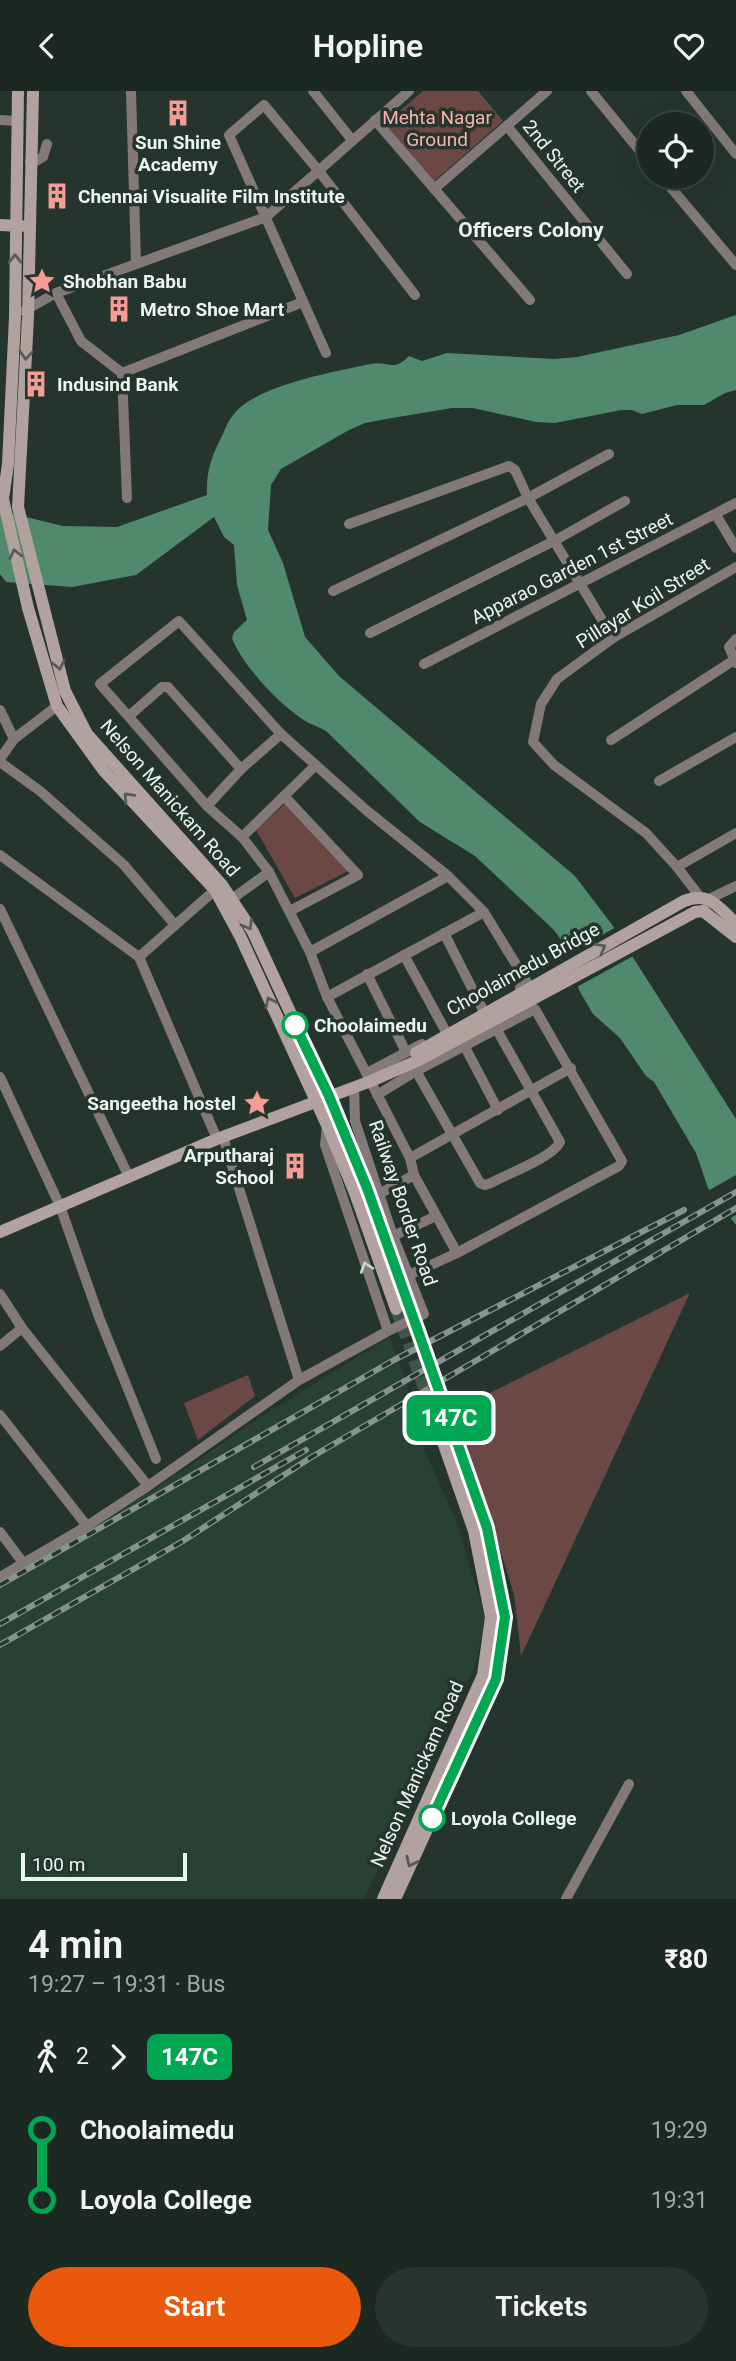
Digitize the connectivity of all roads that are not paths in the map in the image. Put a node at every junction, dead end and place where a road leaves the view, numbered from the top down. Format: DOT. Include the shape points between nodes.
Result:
graph roads {
  1 [pos="18,91"];
  2 [pos="33,91"];
  3 [pos="131,91"];
  4 [pos="313,91"];
  5 [pos="547,91"];
  6 [pos="591,91"];
  7 [pos="686,91"];
  8 [pos="404,93"];
  9 [pos="0,120"];
  10 [pos="375,120"];
  11 [pos="16,121"];
  12 [pos="507,126"];
  13 [pos="352,140"];
  14 [pos="47,144"];
  15 [pos="637,147"];
  16 [pos="736,153"];
  17 [pos="30,161"];
  18 [pos="318,170"];
  19 [pos="434,189"];
  20 [pos="672,189"];
  21 [pos="266,217"];
  22 [pos="0,226"];
  23 [pos="22,226"];
  24 [pos="136,263"];
  25 [pos="736,265"];
  26 [pos="627,274"];
  27 [pos="56,293"];
  28 [pos="415,295"];
  29 [pos="530,300"];
  30 [pos="303,302"];
  31 [pos="28,309"];
  32 [pos="15,317"];
  33 [pos="326,353"];
  34 [pos="122,373"];
  35 [pos="609,454"];
  36 [pos="127,498"];
  37 [pos="528,498"];
  38 [pos="625,501"];
  39 [pos="736,503"];
  40 [pos="716,515"];
  41 [pos="349,524"];
  42 [pos="554,541"];
  43 [pos="736,548"];
  44 [pos="736,567"];
  45 [pos="580,584"];
  46 [pos="333,591"];
  47 [pos="370,633"];
  48 [pos="613,638"];
  49 [pos="733,640"];
  50 [pos="735,661"];
  51 [pos="424,664"];
  52 [pos="57,706"];
  53 [pos="0,710"];
  54 [pos="129,716"];
  55 [pos="281,734"];
  56 [pos="736,737"];
  57 [pos="14,739"];
  58 [pos="611,740"];
  59 [pos="0,761"];
  60 [pos="316,765"];
  61 [pos="241,769"];
  62 [pos="659,781"];
  63 [pos="284,796"];
  64 [pos="207,806"];
  65 [pos="736,833"];
  66 [pos="242,838"];
  67 [pos="0,855"];
  68 [pos="677,867"];
  69 [pos="269,872"];
  70 [pos="447,876"];
  71 [pos="736,886"];
  72 [pos="215,890"];
  73 [pos="705,898"];
  74 [pos="232,899"];
  75 [pos="0,909"];
  76 [pos="290,911"];
  77 [pos="703,911"];
  78 [pos="484,912"];
  79 [pos="679,912"];
  80 [pos="736,923"];
  81 [pos="175,925"];
  82 [pos="444,933"];
  83 [pos="736,937"];
  84 [pos="310,952"];
  85 [pos="404,955"];
  86 [pos="139,957"];
  87 [pos="367,974"];
  88 [pos="327,997"];
  89 [pos="483,1010"];
  90 [pos="445,1030"];
  91 [pos="497,1030"];
  92 [pos="465,1047"];
  93 [pos="406,1052"];
  94 [pos="571,1068"];
  95 [pos="416,1071"];
  96 [pos="0,1077"];
  97 [pos="369,1077"];
  98 [pos="354,1088"];
  99 [pos="531,1091"];
  100 [pos="377,1095"];
  101 [pos="329,1096"];
  102 [pos="316,1101"];
  103 [pos="499,1110"];
  104 [pos="327,1125"];
  105 [pos="452,1135"];
  106 [pos="220,1138"];
  107 [pos="410,1158"];
  108 [pos="414,1175"];
  109 [pos="130,1177"];
  110 [pos="379,1194"];
  111 [pos="60,1206"];
  112 [pos="436,1216"];
  113 [pos="0,1232"];
  114 [pos="393,1236"];
  115 [pos="457,1254"];
  116 [pos="409,1275"];
  117 [pos="0,1294"];
  118 [pos="22,1328"];
  119 [pos="388,1331"];
  120 [pos="0,1346"];
  121 [pos="299,1380"];
  122 [pos="0,1415"];
  123 [pos="448,1437"];
  124 [pos="156,1459"];
  125 [pos="148,1486"];
  126 [pos="87,1526"];
  127 [pos="0,1532"];
  128 [pos="24,1564"];
  129 [pos="0,1577"];
  130 [pos="491,1665"];
  131 [pos="629,1784"];
  132 [pos="383,1899"];
  133 [pos="395,1899"];
  134 [pos="566,1899"];
  1 -- 11 [label="main road, Nelson Manickam Road"];
  2 -- 17 [label="main road, Nelson Manickam Road"];
  3 -- 24 [label="street"];
  4 -- 13 [label="street"];
  5 -- 12 [label="street"];
  6 -- 15 [label="street"];
  7 -- 16 [label="street"];
  8 -- 10 [label="street"];
  9 -- 11 [label="street"];
  10 -- 13 [label="street"];
  10 -- 19 [label="street"];
  11 -- 23 [label="main road, Nelson Manickam Road"];
  12 -- 19 [label="street"];
  12 -- 26 [label="street, 2nd Street"];
  13 -- 18 [label="street"];
  14 -- 17 [label="street" via="43,157"];
  17 -- 23 [label="main road, Nelson Manickam Road"];
  18 -- 21 [label="street"];
  18 -- 21 [label="street" via="264,106 229,135"];
  18 -- 28 [label="street"];
  19 -- 29 [label="street"];
  20 -- 25 [label="street"];
  21 -- 24 [label="street"];
  21 -- 30 [label="street"];
  22 -- 23 [label="main road"];
  23 -- 31 [label="main road, Nelson Manickam Road"];
  32 -- 23 [label="main road, Nelson Manickam Road, one-way"];
  24 -- 27 [label="street"];
  27 -- 31 [label="street"];
  27 -- 34 [label="street" via="81,341"];
  30 -- 33 [label="street"];
  30 -- 34 [label="street"];
  31 -- 32 [label="street"];
  31 -- 74 [label="main road, Nelson Manickam Road, one-way" via="18,507 65,691 87,734"];
  52 -- 32 [label="main road, Nelson Manickam Road, one-way" via="3,499"];
  34 -- 36 [label="street"];
  35 -- 37 [label="street"];
  37 -- 41 [label="street" via="509,466"];
  37 -- 42 [label="street"];
  37 -- 46 [label="street"];
  38 -- 42 [label="street"];
  39 -- 40 [label="street, Apparao Garden 1st Street"];
  40 -- 43 [label="street"];
  40 -- 45 [label="street, Apparao Garden 1st Street"];
  42 -- 45 [label="street"];
  42 -- 47 [label="street"];
  44 -- 48 [label="street, Pillayar Koil Street"];
  45 -- 48 [label="street"];
  45 -- 51 [label="street, Apparao Garden 1st Street"];
  48 -- 68 [label="street, Pillayar Koil Street" via="557,679 541,704 533,742 554,765 646,834"];
  49 -- 50 [label="street" via="729,647"];
  50 -- 58 [label="street"];
  52 -- 57 [label="street"];
  72 -- 52 [label="main road, Nelson Manickam Road, one-way" via="104,771"];
  53 -- 57 [label="street"];
  54 -- 55 [label="street" via="100,684 179,621"];
  54 -- 61 [label="street" via="162,687 168,687"];
  54 -- 64 [label="street"];
  55 -- 60 [label="street"];
  55 -- 61 [label="street"];
  56 -- 62 [label="street"];
  57 -- 59 [label="street"];
  59 -- 81 [label="street" via="124,865"];
  60 -- 63 [label="street"];
  60 -- 70 [label="street"];
  61 -- 64 [label="street"];
  63 -- 66 [label="street"];
  63 -- 76 [label="street" via="358,875"];
  64 -- 66 [label="street"];
  65 -- 68 [label="street"];
  66 -- 69 [label="street"];
  67 -- 86 [label="street"];
  68 -- 73 [label="street"];
  69 -- 74 [label="street"];
  69 -- 76 [label="street"];
  70 -- 78 [label="street"];
  70 -- 84 [label="street"];
  71 -- 73 [label="street"];
  72 -- 81 [label="street"];
  102 -- 72 [label="main road, Nelson Manickam Road, one-way"];
  73 -- 77 [label="street"];
  73 -- 79 [label="main road"];
  73 -- 80 [label="main road"];
  74 -- 101 [label="main road, Nelson Manickam Road, one-way" via="253,932"];
  75 -- 109 [label="street"];
  76 -- 84 [label="street"];
  77 -- 79 [label="main road"];
  77 -- 83 [label="main road"];
  78 -- 82 [label="street"];
  78 -- 89 [label="street" via="528,984"];
  79 -- 97 [label="main road, Choolaimedu Bridge" via="419,1060"];
  81 -- 86 [label="street"];
  82 -- 85 [label="street"];
  82 -- 89 [label="street"];
  84 -- 88 [label="street"];
  85 -- 87 [label="street"];
  85 -- 90 [label="street"];
  86 -- 106 [label="street"];
  87 -- 88 [label="street"];
  87 -- 93 [label="street"];
  88 -- 97 [label="street"];
  89 -- 90 [label="street"];
  90 -- 93 [label="street"];
  91 -- 92 [label="street"];
  91 -- 94 [label="street" via="535,1009"];
  91 -- 99 [label="street"];
  92 -- 95 [label="street"];
  92 -- 103 [label="street"];
  93 -- 97 [label="street"];
  94 -- 99 [label="street"];
  94 -- 115 [label="street" via="620,1155 619,1166"];
  95 -- 100 [label="street"];
  95 -- 105 [label="street"];
  96 -- 111 [label="street"];
  97 -- 98 [label="main road, Choolaimedu Bridge"];
  97 -- 100 [label="street"];
  98 -- 101 [label="main road, Choolaimedu Bridge"];
  98 -- 110 [label="street, Railway Border Road" via="355,1121"];
  99 -- 103 [label="street"];
  99 -- 105 [label="street" via="560,1142 546,1155 485,1185"];
  100 -- 107 [label="street"];
  101 -- 102 [label="main road, Choolaimedu Bridge"];
  101 -- 104 [label="main road, Nelson Manickam Road" via="367,1188 403,1307"];
  102 -- 104 [label="main road, Nelson Manickam Road"];
  102 -- 106 [label="main road, Choolaimedu Bridge"];
  103 -- 105 [label="street"];
  119 -- 104 [label="street, one-way" via="326,1146"];
  105 -- 107 [label="street"];
  106 -- 109 [label="main road, Choolaimedu Bridge"];
  106 -- 121 [label="street"];
  107 -- 108 [label="street"];
  108 -- 110 [label="street"];
  108 -- 112 [label="street"];
  109 -- 111 [label="main road, Choolaimedu Bridge"];
  110 -- 114 [label="street, Railway Border Road"];
  111 -- 113 [label="main road, Choolaimedu Bridge"];
  111 -- 124 [label="street"];
  112 -- 114 [label="street"];
  112 -- 115 [label="street"];
  114 -- 116 [label="street, Railway Border Road"];
  115 -- 116 [label="street"];
  116 -- 119 [label="street, Railway Border Road" via="424,1314"];
  117 -- 118 [label="street"];
  118 -- 120 [label="street"];
  118 -- 125 [label="street"];
  119 -- 121 [label="street, Railway Border Road"];
  121 -- 125 [label="street, Railway Border Road"];
  122 -- 126 [label="street"];
  123 -- 130 [label="main road" via="491,1617"];
  125 -- 126 [label="street, Railway Border Road"];
  126 -- 128 [label="street, Railway Border Road"];
  127 -- 128 [label="street"];
  128 -- 129 [label="street, Railway Border Road"];
  130 -- 132 [label="main road, Nelson Manickam Road"];
  130 -- 133 [label="main road, Nelson Manickam Road, one-way" via="496,1679"];
  131 -- 134 [label="street"];
}
